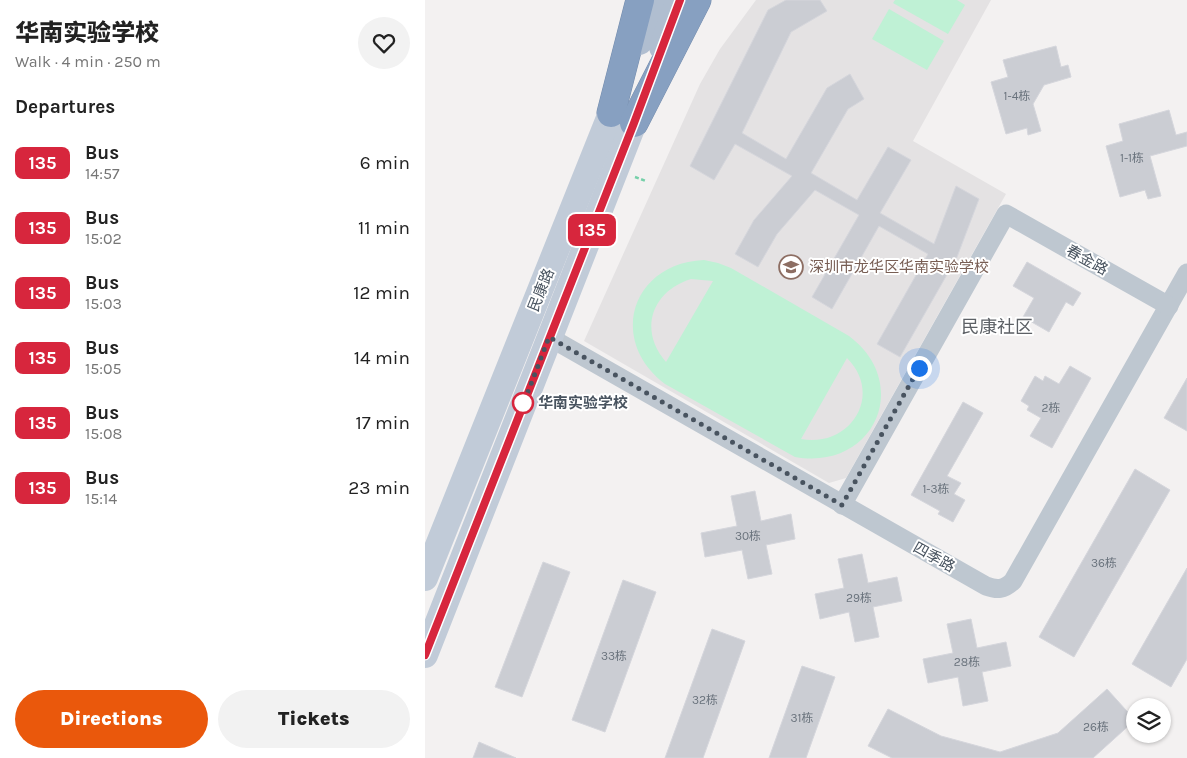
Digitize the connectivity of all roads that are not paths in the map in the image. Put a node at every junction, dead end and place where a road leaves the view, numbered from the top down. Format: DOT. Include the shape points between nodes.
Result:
graph roads {
  1 [pos="640,0"];
  2 [pos="655,0"];
  3 [pos="680,0"];
  4 [pos="697,0"];
  5 [pos="622,118"];
  6 [pos="566,262"];
  7 [pos="1187,273"];
  8 [pos="1169,306"];
  9 [pos="549,337"];
  10 [pos="842,505"];
  11 [pos="430,559"];
  12 [pos="425,578"];
  13 [pos="427,646"];
  1 -- 5 [label="highway"];
  2 -- 5 [label="main road, 民康路"];
  3 -- 5 [label="main road, 民康路"];
  4 -- 5 [label="highway"];
  5 -- 6 [label="main road, 民康路"];
  6 -- 9 [label="main road, 民康路"];
  6 -- 11 [label="main road, 民康路"];
  7 -- 8 [label="street, 四季路"];
  8 -- 10 [label="street, 四季路" via="1007,587 986,586"];
  8 -- 10 [label="street, 春金路" via="1006,214"];
  9 -- 10 [label="street, 四季路"];
  9 -- 13 [label="main road, 民康路"];
  11 -- 12 [label="main road, 民康路"];
}
